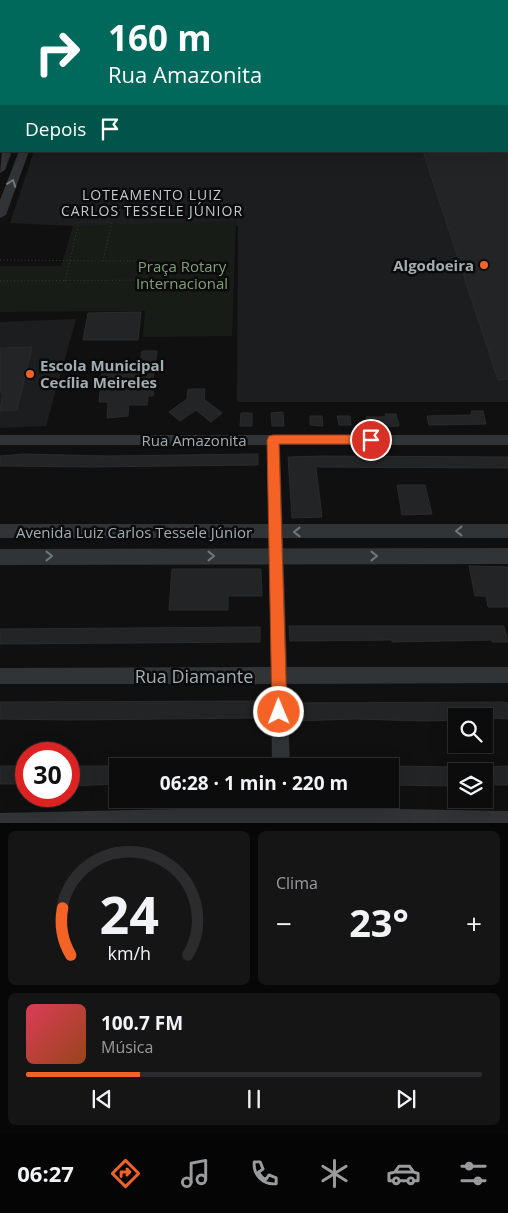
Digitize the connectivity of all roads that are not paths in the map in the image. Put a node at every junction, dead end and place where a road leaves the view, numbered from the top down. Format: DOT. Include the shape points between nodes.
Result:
graph roads {
  1 [pos="5,152"];
  2 [pos="24,152"];
  3 [pos="0,170"];
  4 [pos="0,215"];
  5 [pos="0,440"];
  6 [pos="273,440"];
  7 [pos="508,440"];
  8 [pos="0,531"];
  9 [pos="508,531"];
  10 [pos="275,532"];
  11 [pos="0,556"];
  12 [pos="276,556"];
  13 [pos="508,556"];
  14 [pos="508,675"];
  15 [pos="0,676"];
  16 [pos="278,676"];
  17 [pos="281,758"];
  18 [pos="282,813"];
  19 [pos="508,820"];
  20 [pos="0,822"];
  1 -- 3 [label="street"];
  4 -- 2 [label="street, one-way"];
  5 -- 6 [label="street, Rua Amazonita"];
  6 -- 7 [label="street, Rua Amazonita"];
  6 -- 10 [label="street"];
  8 -- 10 [label="street, Avenida Luiz Carlos Tessele Júnior"];
  9 -- 10 [label="street, Avenida Luiz Carlos Tessele Júnior, one-way"];
  10 -- 12 [label="street"];
  11 -- 12 [label="street, Avenida Luiz Carlos Tessele Júnior, one-way"];
  12 -- 13 [label="street, Avenida Luiz Carlos Tessele Júnior, one-way"];
  12 -- 16 [label="street"];
  14 -- 16 [label="street, Rua Diamante"];
  15 -- 16 [label="street, Rua Diamante"];
  16 -- 17 [label="street"];
  18 -- 19 [label="street"];
  18 -- 20 [label="street"];
}
